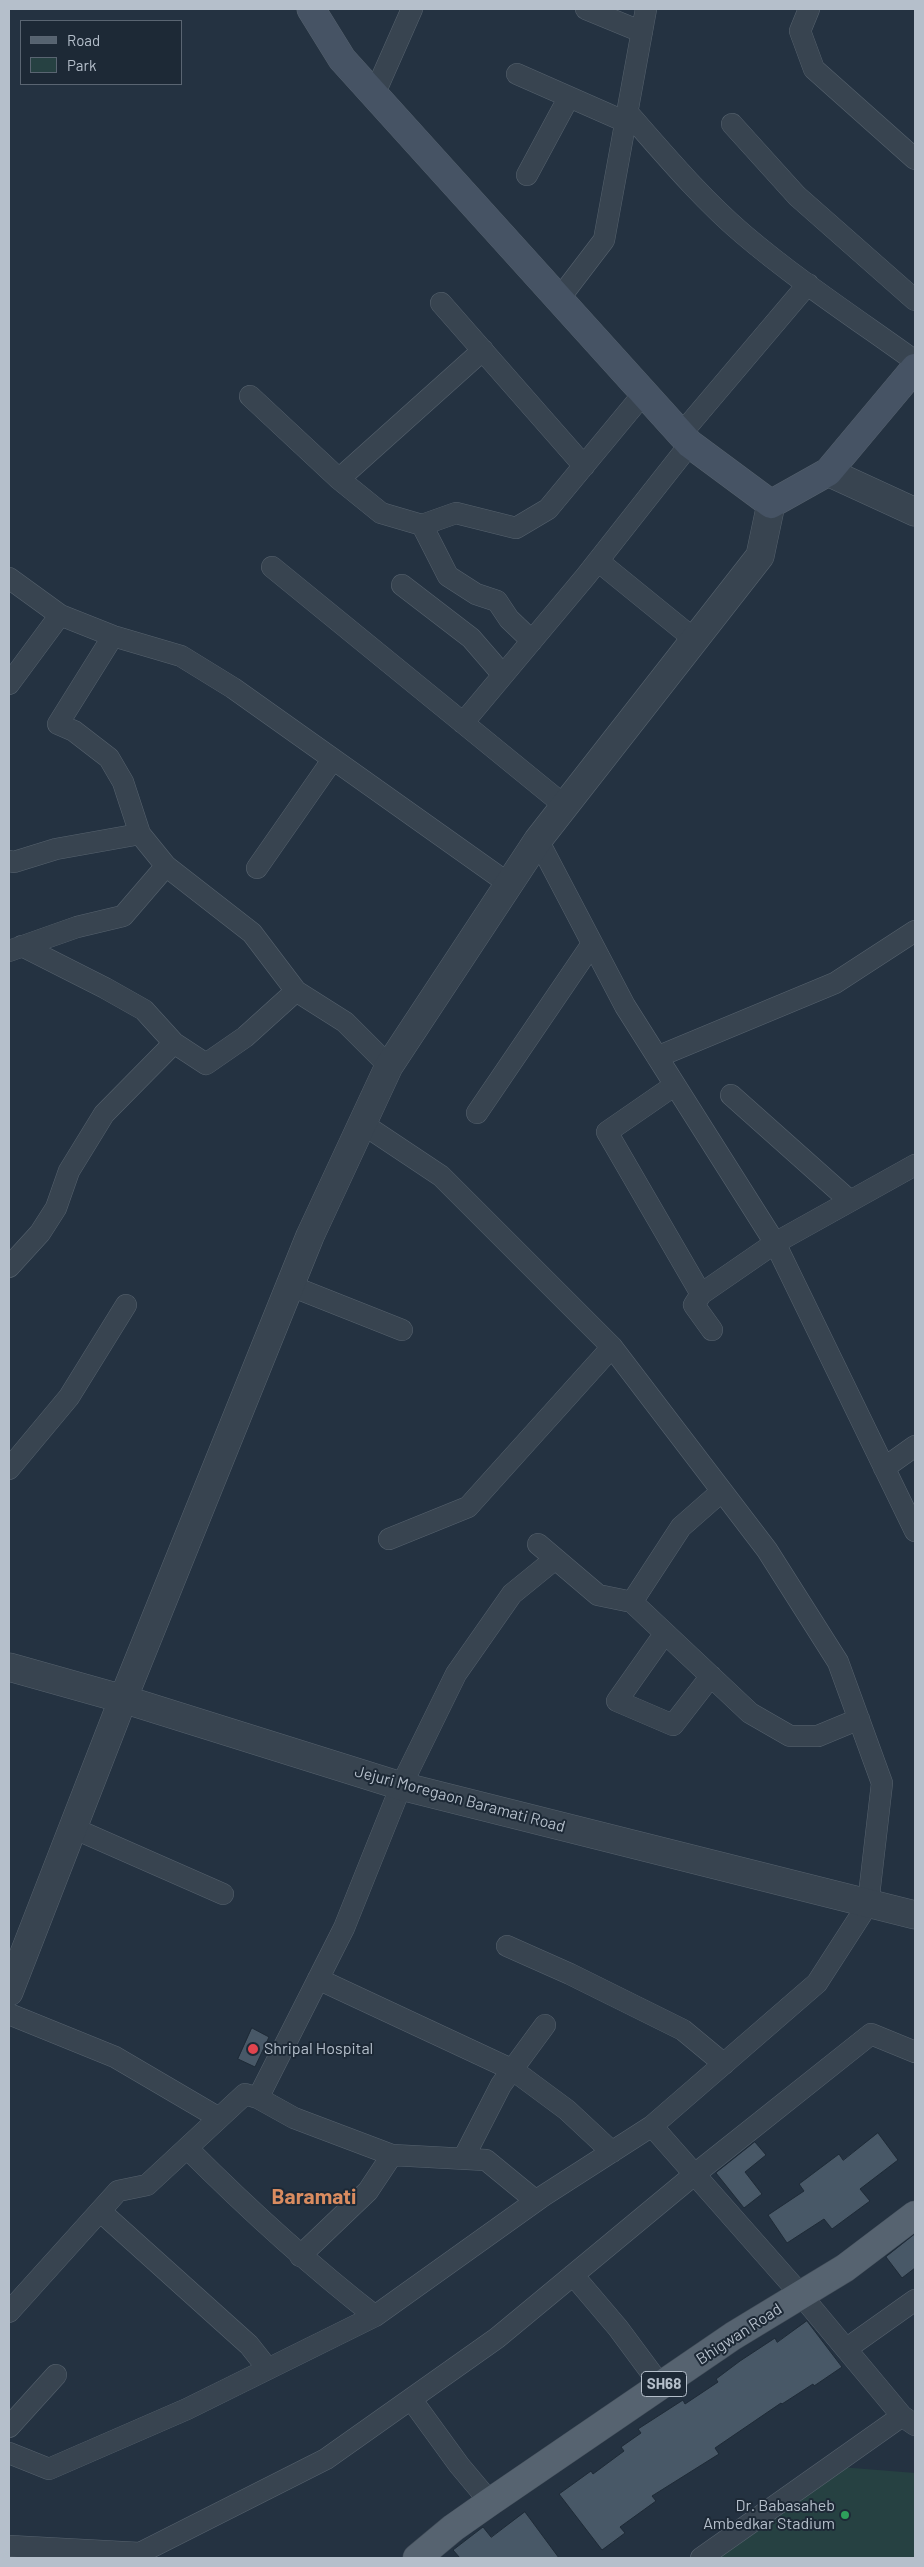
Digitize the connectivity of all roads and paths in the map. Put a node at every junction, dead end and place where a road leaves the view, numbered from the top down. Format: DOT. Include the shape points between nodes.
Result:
graph roads {
  1 [pos="312,9"];
  2 [pos="412,9"];
  3 [pos="586,9"];
  4 [pos="646,9"];
  5 [pos="809,9"];
  6 [pos="642,32"];
  7 [pos="517,74"];
  8 [pos="374,95"];
  9 [pos="569,97"];
  10 [pos="627,118"];
  11 [pos="732,124"];
  12 [pos="915,159"];
  13 [pos="527,175"];
  14 [pos="808,284"];
  15 [pos="559,299"];
  16 [pos="915,300"];
  17 [pos="441,303"];
  18 [pos="483,350"];
  19 [pos="915,361"];
  20 [pos="915,368"];
  21 [pos="644,393"];
  22 [pos="250,396"];
  23 [pos="685,439"];
  24 [pos="584,466"];
  25 [pos="828,472"];
  26 [pos="339,479"];
  27 [pos="771,504"];
  28 [pos="915,512"];
  29 [pos="422,525"];
  30 [pos="598,561"];
  31 [pos="272,567"];
  32 [pos="9,578"];
  33 [pos="402,585"];
  34 [pos="60,615"];
  35 [pos="113,636"];
  36 [pos="694,639"];
  37 [pos="532,641"];
  38 [pos="504,675"];
  39 [pos="9,684"];
  40 [pos="463,723"];
  41 [pos="333,759"];
  42 [pos="565,806"];
  43 [pos="140,834"];
  44 [pos="538,840"];
  45 [pos="9,861"];
  46 [pos="166,866"];
  47 [pos="257,868"];
  48 [pos="509,884"];
  49 [pos="915,931"];
  50 [pos="592,944"];
  51 [pos="15,949"];
  52 [pos="296,991"];
  53 [pos="174,1043"];
  54 [pos="657,1057"];
  55 [pos="389,1066"];
  56 [pos="675,1085"];
  57 [pos="731,1095"];
  58 [pos="477,1113"];
  59 [pos="363,1124"];
  60 [pos="915,1165"];
  61 [pos="850,1201"];
  62 [pos="775,1243"];
  63 [pos="9,1267"];
  64 [pos="290,1286"];
  65 [pos="701,1294"];
  66 [pos="126,1305"];
  67 [pos="402,1330"];
  68 [pos="712,1330"];
  69 [pos="612,1347"];
  70 [pos="915,1446"];
  71 [pos="884,1468"];
  72 [pos="9,1469"];
  73 [pos="722,1492"];
  74 [pos="915,1531"];
  75 [pos="389,1539"];
  76 [pos="538,1544"];
  77 [pos="555,1560"];
  78 [pos="632,1602"];
  79 [pos="665,1633"];
  80 [pos="9,1667"];
  81 [pos="711,1676"];
  82 [pos="123,1699"];
  83 [pos="859,1718"];
  84 [pos="401,1786"];
  85 [pos="73,1828"];
  86 [pos="223,1894"];
  87 [pos="868,1904"];
  88 [pos="915,1915"];
  89 [pos="507,1946"];
  90 [pos="318,1979"];
  91 [pos="9,1992"];
  92 [pos="9,2014"];
  93 [pos="545,2025"];
  94 [pos="915,2052"];
  95 [pos="724,2064"];
  96 [pos="513,2070"];
  97 [pos="258,2098"];
  98 [pos="219,2118"];
  99 [pos="652,2126"];
  100 [pos="187,2148"];
  101 [pos="612,2152"];
  102 [pos="392,2155"];
  103 [pos="463,2159"];
  104 [pos="695,2174"];
  105 [pos="536,2201"];
  106 [pos="100,2211"];
  107 [pos="915,2215"];
  108 [pos="300,2256"];
  109 [pos="573,2275"];
  110 [pos="801,2295"];
  111 [pos="915,2300"];
  112 [pos="9,2312"];
  113 [pos="375,2316"];
  114 [pos="846,2349"];
  115 [pos="268,2369"];
  116 [pos="56,2375"];
  117 [pos="661,2386"];
  118 [pos="411,2399"];
  119 [pos="908,2420"];
  120 [pos="9,2427"];
  121 [pos="9,2453"];
  122 [pos="490,2502"];
  123 [pos="9,2546"];
  124 [pos="417,2558"];
  125 [pos="701,2558"];
  1 -- 8 [label="main road" via="342,59"];
  2 -- 8 [label="street"];
  3 -- 6 [label="street"];
  4 -- 6 [label="street"];
  5 -- 12 [label="street" via="800,31 814,69"];
  6 -- 10 [label="street"];
  7 -- 9 [label="street"];
  8 -- 15 [label="main road"];
  9 -- 10 [label="street"];
  9 -- 13 [label="street"];
  10 -- 14 [label="street" via="692,186 744,234"];
  10 -- 15 [label="street" via="604,240"];
  11 -- 16 [label="street" via="797,196"];
  14 -- 19 [label="street"];
  14 -- 23 [label="street"];
  15 -- 21 [label="main road"];
  17 -- 18 [label="street"];
  18 -- 24 [label="street"];
  18 -- 26 [label="street"];
  20 -- 25 [label="main road"];
  21 -- 23 [label="main road"];
  21 -- 24 [label="street"];
  22 -- 26 [label="street"];
  23 -- 27 [label="main road"];
  23 -- 30 [label="street"];
  24 -- 29 [label="street" via="548,508 516,528 456,513"];
  25 -- 27 [label="main road"];
  25 -- 28 [label="street"];
  26 -- 29 [label="street" via="381,513"];
  27 -- 36 [label="street" via="760,556"];
  29 -- 37 [label="street" via="448,576 476,594 497,601"];
  30 -- 36 [label="street"];
  30 -- 37 [label="street"];
  31 -- 40 [label="street"];
  32 -- 34 [label="street"];
  33 -- 38 [label="street" via="471,638"];
  34 -- 35 [label="street"];
  34 -- 39 [label="street"];
  35 -- 41 [label="street" via="181,656 233,688"];
  35 -- 43 [label="street" via="58,724 74,730 108,758 123,782"];
  36 -- 42 [label="street"];
  37 -- 38 [label="street"];
  38 -- 40 [label="street"];
  40 -- 42 [label="street"];
  41 -- 47 [label="street"];
  41 -- 48 [label="street"];
  42 -- 44 [label="street"];
  43 -- 45 [label="street"];
  43 -- 46 [label="street"];
  44 -- 48 [label="street"];
  44 -- 50 [label="street"];
  46 -- 51 [label="street" via="123,916 77,927"];
  46 -- 52 [label="street" via="252,934"];
  48 -- 55 [label="street"];
  49 -- 54 [label="street" via="835,983"];
  50 -- 54 [label="street"];
  50 -- 58 [label="street"];
  51 -- 53 [label="street" via="105,988 144,1010"];
  52 -- 53 [label="street" via="245,1037 206,1064"];
  52 -- 55 [label="street" via="345,1022"];
  53 -- 63 [label="street" via="104,1114 69,1171 56,1208 40,1233"];
  54 -- 56 [label="street"];
  55 -- 59 [label="street"];
  56 -- 62 [label="street"];
  56 -- 65 [label="street" via="606,1132"];
  57 -- 61 [label="street"];
  59 -- 64 [label="street"];
  59 -- 69 [label="street" via="441,1176"];
  60 -- 61 [label="street"];
  61 -- 62 [label="street"];
  62 -- 65 [label="street"];
  62 -- 71 [label="street"];
  64 -- 67 [label="street"];
  64 -- 82 [label="street"];
  65 -- 68 [label="street" via="694,1305"];
  66 -- 72 [label="street" via="69,1397"];
  69 -- 73 [label="street"];
  69 -- 75 [label="street" via="468,1506"];
  70 -- 71 [label="street"];
  71 -- 74 [label="street"];
  73 -- 78 [label="street" via="681,1526"];
  73 -- 83 [label="street" via="767,1550 838,1662"];
  76 -- 77 [label="street"];
  77 -- 78 [label="street" via="598,1595"];
  77 -- 84 [label="street" via="512,1594 456,1674"];
  78 -- 79 [label="street"];
  79 -- 81 [label="street"];
  79 -- 81 [label="street" via="617,1701 673,1725"];
  80 -- 82 [label="street, Jejuri Moregaon Baramati Road"];
  81 -- 83 [label="street" via="750,1713 790,1736 818,1736"];
  82 -- 84 [label="street, Jejuri Moregaon Baramati Road"];
  82 -- 85 [label="street"];
  83 -- 87 [label="street" via="882,1784"];
  84 -- 87 [label="street, Jejuri Moregaon Baramati Road"];
  84 -- 90 [label="street" via="344,1928"];
  85 -- 86 [label="street"];
  85 -- 91 [label="street"];
  87 -- 88 [label="street, Jejuri Moregaon Baramati Road"];
  87 -- 95 [label="street" via="817,1983"];
  89 -- 95 [label="street" via="683,2030"];
  90 -- 96 [label="street"];
  90 -- 97 [label="street"];
  92 -- 98 [label="street" via="115,2056"];
  93 -- 96 [label="street"];
  94 -- 104 [label="street" via="871,2034"];
  95 -- 99 [label="street"];
  96 -- 101 [label="street" via="567,2110"];
  96 -- 103 [label="street" via="501,2086"];
  97 -- 98 [label="street" via="245,2094"];
  97 -- 102 [label="street" via="294,2118"];
  98 -- 100 [label="street"];
  99 -- 101 [label="street"];
  99 -- 104 [label="street"];
  100 -- 106 [label="street" via="148,2185 118,2191"];
  100 -- 108 [label="street"];
  101 -- 105 [label="street"];
  102 -- 103 [label="street"];
  102 -- 108 [label="street" via="368,2191"];
  103 -- 105 [label="street" via="486,2160"];
  104 -- 109 [label="street"];
  104 -- 110 [label="street"];
  105 -- 113 [label="street"];
  106 -- 112 [label="street"];
  106 -- 115 [label="street" via="249,2345"];
  107 -- 110 [label="main road, Bhigwan Road / SH68" via="846,2268"];
  108 -- 113 [label="street"];
  109 -- 117 [label="street"];
  109 -- 118 [label="street" via="497,2338"];
  110 -- 114 [label="street"];
  110 -- 117 [label="main road, Bhigwan Road / SH68" via="733,2336"];
  111 -- 114 [label="street"];
  113 -- 115 [label="street"];
  114 -- 119 [label="street"];
  115 -- 121 [label="street" via="187,2409 49,2469"];
  116 -- 120 [label="street"];
  117 -- 122 [label="main road, Bhigwan Road / SH68"];
  118 -- 122 [label="street"];
  118 -- 123 [label="street" via="326,2459 140,2553"];
  119 -- 125 [label="street"];
  122 -- 124 [label="main road, Bhigwan Road / SH68"];
}
